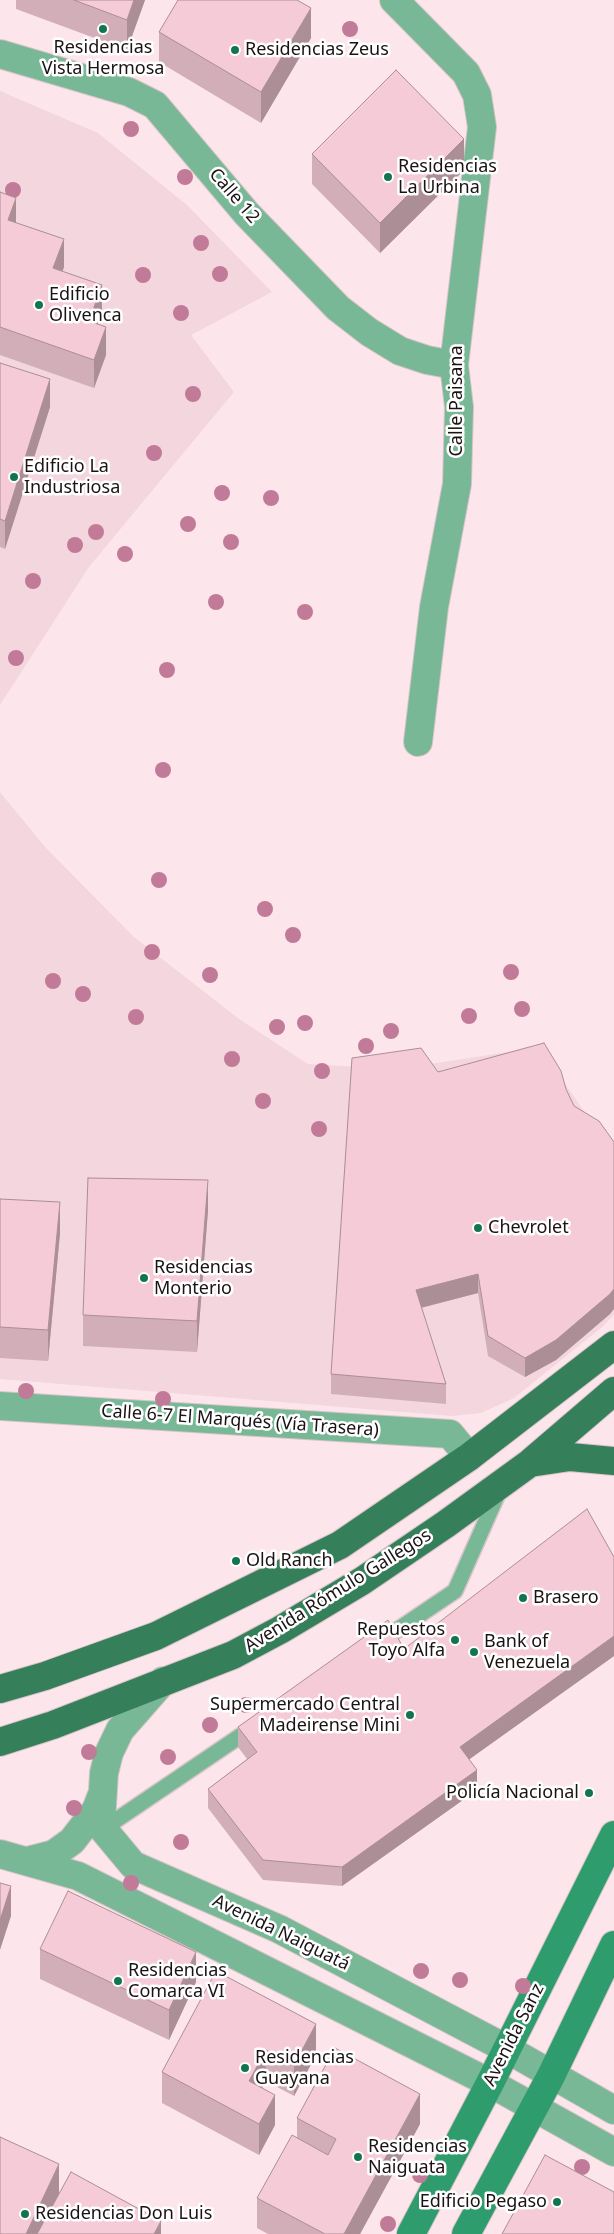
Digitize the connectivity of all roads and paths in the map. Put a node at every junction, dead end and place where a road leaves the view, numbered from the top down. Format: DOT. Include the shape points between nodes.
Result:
graph roads {
  1 [pos="394,0"];
  2 [pos="0,54"];
  3 [pos="454,365"];
  4 [pos="418,742"];
  5 [pos="614,1345"];
  6 [pos="614,1392"];
  7 [pos="0,1406"];
  8 [pos="469,1457"];
  9 [pos="614,1461"];
  10 [pos="530,1463"];
  11 [pos="502,1483"];
  12 [pos="365,1652"];
  13 [pos="163,1681"];
  14 [pos="0,1689"];
  15 [pos="267,1718"];
  16 [pos="0,1742"];
  17 [pos="101,1796"];
  18 [pos="103,1829"];
  19 [pos="614,1835"];
  20 [pos="0,1854"];
  21 [pos="27,1861"];
  22 [pos="133,1865"];
  23 [pos="117,1896"];
  24 [pos="614,1945"];
  25 [pos="507,2049"];
  26 [pos="551,2076"];
  27 [pos="490,2083"];
  28 [pos="533,2109"];
  29 [pos="614,2110"];
  30 [pos="614,2152"];
  31 [pos="411,2234"];
  32 [pos="466,2234"];
  1 -- 3 [label="street, Calle Paisana" via="466,73 477,95 482,127"];
  2 -- 3 [label="street, Calle 12" via="129,92 155,105 248,214 338,308 400,351"];
  3 -- 4 [label="street, Calle Paisana" via="459,407 457,484 434,606"];
  5 -- 8 [label="main road"];
  6 -- 10 [label="main road, Avenida Rómulo Gallegos"];
  7 -- 8 [label="street, Calle 6-7 El Marqués (Vía Trasera)" via="450,1434"];
  8 -- 14 [label="main road" via="340,1545 274,1579 156,1636"];
  9 -- 10 [label="main road" via="570,1457"];
  10 -- 11 [label="main road, Avenida Rómulo Gallegos"];
  11 -- 12 [label="lane" via="455,1591"];
  11 -- 13 [label="main road, Avenida Rómulo Gallegos" via="362,1581 280,1630 232,1655"];
  13 -- 16 [label="main road, Avenida Rómulo Gallegos" via="53,1725"];
  13 -- 17 [label="street" via="120,1730 109,1753"];
  15 -- 18 [label="lane"];
  17 -- 18 [label="street"];
  17 -- 21 [label="street" via="96,1810 72,1841 54,1854"];
  18 -- 22 [label="street, Avenida Naiguatá"];
  19 -- 25 [label="street, Avenida Sanz"];
  20 -- 21 [label="street"];
  21 -- 23 [label="street" via="78,1876"];
  22 -- 23 [label="street" via="113,1862 103,1874"];
  22 -- 25 [label="street, Avenida Naiguatá" via="279,1929"];
  23 -- 27 [label="street"];
  24 -- 26 [label="street"];
  25 -- 26 [label="street, Avenida Naiguatá"];
  25 -- 27 [label="street, Avenida Sanz"];
  26 -- 28 [label="street"];
  26 -- 29 [label="street, Avenida Naiguatá"];
  27 -- 28 [label="street"];
  27 -- 31 [label="street, Avenida Sanz"];
  28 -- 30 [label="street"];
  28 -- 32 [label="street"];
}
